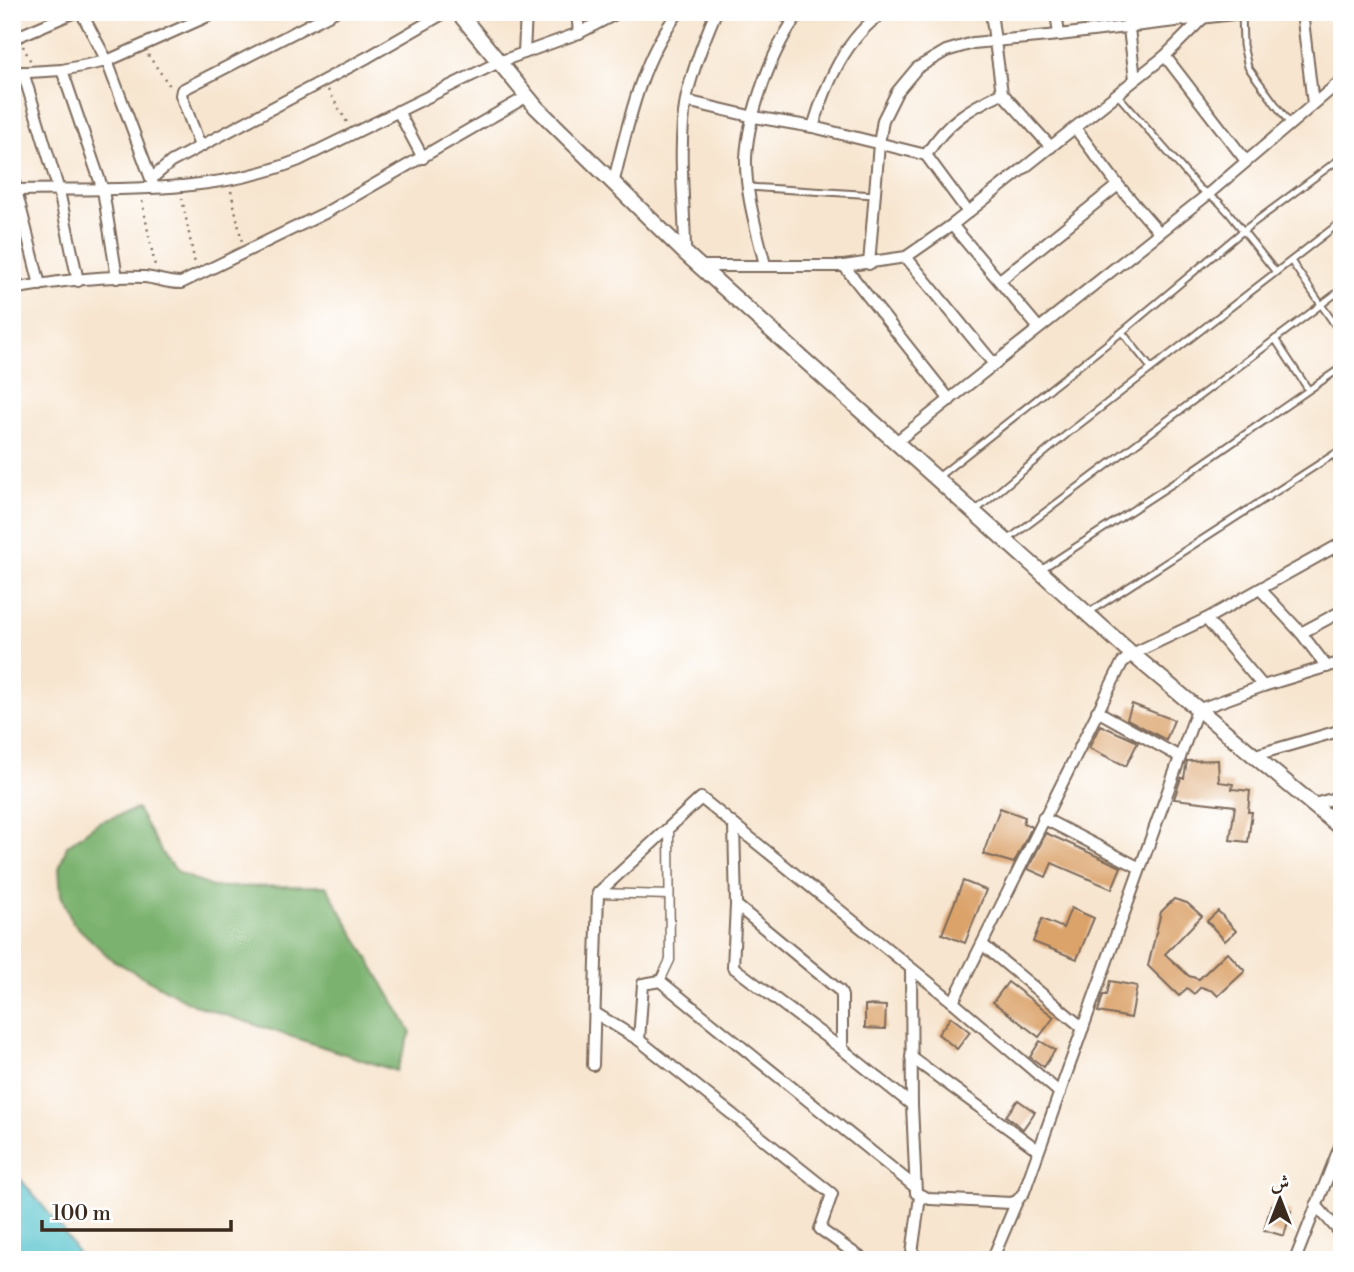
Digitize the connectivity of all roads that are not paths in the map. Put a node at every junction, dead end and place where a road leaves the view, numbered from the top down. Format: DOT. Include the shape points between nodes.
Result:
graph roads {
  1 [pos="75,12"];
  2 [pos="81,12"];
  3 [pos="217,12"];
  4 [pos="334,12"];
  5 [pos="446,12"];
  6 [pos="458,12"];
  7 [pos="526,12"];
  8 [pos="577,12"];
  9 [pos="619,12"];
  10 [pos="679,12"];
  11 [pos="716,12"];
  12 [pos="780,12"];
  13 [pos="861,12"];
  14 [pos="884,12"];
  15 [pos="991,12"];
  16 [pos="1056,12"];
  17 [pos="1127,12"];
  18 [pos="1302,12"];
  19 [pos="1242,13"];
  20 [pos="605,16"];
  21 [pos="797,16"];
  22 [pos="1205,16"];
  23 [pos="869,22"];
  24 [pos="1129,26"];
  25 [pos="579,33"];
  26 [pos="1059,35"];
  27 [pos="16,38"];
  28 [pos="994,40"];
  29 [pos="524,53"];
  30 [pos="1165,56"];
  31 [pos="107,61"];
  32 [pos="499,62"];
  33 [pos="62,70"];
  34 [pos="24,72"];
  35 [pos="1135,79"];
  36 [pos="1342,80"];
  37 [pos="1002,93"];
  38 [pos="1116,93"];
  39 [pos="526,96"];
  40 [pos="686,101"];
  41 [pos="1312,104"];
  42 [pos="398,111"];
  43 [pos="754,117"];
  44 [pos="1291,124"];
  45 [pos="813,127"];
  46 [pos="1075,128"];
  47 [pos="878,144"];
  48 [pos="200,146"];
  49 [pos="1051,147"];
  50 [pos="926,155"];
  51 [pos="1342,157"];
  52 [pos="423,158"];
  53 [pos="1246,162"];
  54 [pos="12,174"];
  55 [pos="152,183"];
  56 [pos="613,184"];
  57 [pos="1118,185"];
  58 [pos="748,187"];
  59 [pos="15,190"];
  60 [pos="103,190"];
  61 [pos="59,191"];
  62 [pos="876,195"];
  63 [pos="1207,195"];
  64 [pos="968,212"];
  65 [pos="1342,220"];
  66 [pos="951,225"];
  67 [pos="1244,230"];
  68 [pos="1158,231"];
  69 [pos="685,253"];
  70 [pos="906,257"];
  71 [pos="1291,261"];
  72 [pos="869,264"];
  73 [pos="765,265"];
  74 [pos="699,266"];
  75 [pos="844,266"];
  76 [pos="1275,271"];
  77 [pos="117,278"];
  78 [pos="1000,280"];
  79 [pos="78,281"];
  80 [pos="40,285"];
  81 [pos="12,289"];
  82 [pos="1342,289"];
  83 [pos="1321,305"];
  84 [pos="1038,327"];
  85 [pos="1122,332"];
  86 [pos="1342,335"];
  87 [pos="1275,339"];
  88 [pos="994,364"];
  89 [pos="1342,367"];
  90 [pos="1151,368"];
  91 [pos="1308,389"];
  92 [pos="950,400"];
  93 [pos="896,442"];
  94 [pos="1342,450"];
  95 [pos="1334,455"];
  96 [pos="1342,467"];
  97 [pos="937,478"];
  98 [pos="974,512"];
  99 [pos="1006,541"];
  100 [pos="1342,543"];
  101 [pos="1040,571"];
  102 [pos="1260,589"];
  103 [pos="1342,611"];
  104 [pos="1087,613"];
  105 [pos="1206,619"];
  106 [pos="1301,633"];
  107 [pos="1132,654"];
  108 [pos="1342,662"];
  109 [pos="1327,667"];
  110 [pos="1263,686"];
  111 [pos="1197,710"];
  112 [pos="1097,711"];
  113 [pos="1342,730"];
  114 [pos="1252,756"];
  115 [pos="1180,758"];
  116 [pos="1342,796"];
  117 [pos="1311,805"];
  118 [pos="1043,818"];
  119 [pos="734,825"];
  120 [pos="669,827"];
  121 [pos="1342,829"];
  122 [pos="1140,868"];
  123 [pos="598,893"];
  124 [pos="669,895"];
  125 [pos="736,905"];
  126 [pos="983,945"];
  127 [pos="912,970"];
  128 [pos="660,981"];
  129 [pos="953,1002"];
  130 [pos="595,1013"];
  131 [pos="1083,1028"];
  132 [pos="639,1040"];
  133 [pos="842,1049"];
  134 [pos="911,1056"];
  135 [pos="593,1065"];
  136 [pos="1060,1093"];
  137 [pos="912,1105"];
  138 [pos="1342,1140"];
  139 [pos="1038,1150"];
  140 [pos="914,1186"];
  141 [pos="920,1197"];
  142 [pos="1017,1201"];
  143 [pos="1316,1205"];
  144 [pos="1342,1235"];
  145 [pos="864,1260"];
  146 [pos="911,1260"];
  147 [pos="992,1260"];
  148 [pos="1295,1260"];
  1 -- 27 [label="street"];
  2 -- 31 [label="street"];
  3 -- 31 [label="street"];
  4 -- 48 [label="street" via="181,93"];
  5 -- 48 [label="street"];
  6 -- 32 [label="street"];
  7 -- 29 [label="street"];
  8 -- 25 [label="street"];
  9 -- 20 [label="street"];
  10 -- 56 [label="street" via="644,77"];
  11 -- 40 [label="street"];
  12 -- 21 [label="street"];
  13 -- 23 [label="street"];
  14 -- 23 [label="street"];
  15 -- 28 [label="street"];
  16 -- 26 [label="street"];
  17 -- 24 [label="street"];
  18 -- 41 [label="street"];
  19 -- 22 [label="street"];
  19 -- 44 [label="lane" via="1248,67"];
  20 -- 25 [label="street"];
  21 -- 43 [label="street" via="763,81"];
  22 -- 24 [label="street"];
  22 -- 30 [label="street"];
  23 -- 45 [label="street" via="843,55 823,92"];
  24 -- 26 [label="street"];
  24 -- 35 [label="street"];
  25 -- 29 [label="street"];
  26 -- 28 [label="street"];
  28 -- 37 [label="street"];
  28 -- 47 [label="street" via="946,51 917,68 897,92 883,120"];
  29 -- 32 [label="street"];
  30 -- 35 [label="street"];
  30 -- 53 [label="street"];
  31 -- 33 [label="street"];
  31 -- 55 [label="street"];
  32 -- 39 [label="street"];
  32 -- 42 [label="street"];
  33 -- 34 [label="street"];
  33 -- 60 [label="street"];
  34 -- 61 [label="street"];
  35 -- 38 [label="street"];
  36 -- 41 [label="street"];
  37 -- 49 [label="street"];
  37 -- 50 [label="street" via="971,107 938,136"];
  38 -- 46 [label="street"];
  38 -- 63 [label="lane"];
  39 -- 52 [label="street"];
  39 -- 56 [label="street"];
  40 -- 43 [label="street"];
  40 -- 69 [label="street" via="682,155"];
  41 -- 44 [label="street"];
  42 -- 52 [label="street"];
  42 -- 55 [label="street" via="269,172 180,185"];
  43 -- 45 [label="street"];
  43 -- 58 [label="street" via="746,157"];
  44 -- 53 [label="street"];
  45 -- 47 [label="street"];
  46 -- 49 [label="street"];
  46 -- 57 [label="street"];
  47 -- 50 [label="street"];
  47 -- 62 [label="street"];
  48 -- 55 [label="street" via="171,162"];
  49 -- 64 [label="street"];
  50 -- 64 [label="street"];
  51 -- 67 [label="lane"];
  52 -- 77 [label="street" via="325,213 181,283"];
  53 -- 63 [label="street"];
  54 -- 59 [label="street"];
  55 -- 60 [label="street"];
  56 -- 69 [label="street"];
  57 -- 68 [label="street"];
  57 -- 78 [label="street"];
  58 -- 62 [label="lane"];
  58 -- 73 [label="street"];
  59 -- 61 [label="street"];
  59 -- 80 [label="street"];
  60 -- 61 [label="street"];
  60 -- 77 [label="street"];
  61 -- 79 [label="street"];
  62 -- 72 [label="street"];
  63 -- 67 [label="lane"];
  63 -- 68 [label="street"];
  64 -- 66 [label="street"];
  65 -- 71 [label="lane"];
  66 -- 70 [label="street"];
  66 -- 78 [label="street"];
  67 -- 76 [label="lane"];
  67 -- 85 [label="lane"];
  68 -- 84 [label="street"];
  69 -- 74 [label="street"];
  70 -- 72 [label="street"];
  70 -- 88 [label="street"];
  71 -- 76 [label="lane"];
  71 -- 83 [label="lane"];
  72 -- 75 [label="street"];
  73 -- 74 [label="street"];
  73 -- 75 [label="street"];
  74 -- 93 [label="street"];
  75 -- 92 [label="street"];
  76 -- 90 [label="lane"];
  77 -- 79 [label="street"];
  78 -- 84 [label="street"];
  79 -- 80 [label="street"];
  80 -- 81 [label="street"];
  82 -- 83 [label="lane"];
  83 -- 86 [label="lane"];
  83 -- 87 [label="lane"];
  84 -- 88 [label="street"];
  85 -- 90 [label="lane"];
  85 -- 97 [label="lane"];
  87 -- 91 [label="lane"];
  87 -- 99 [label="lane"];
  88 -- 92 [label="street"];
  89 -- 91 [label="lane"];
  90 -- 98 [label="lane"];
  91 -- 101 [label="lane"];
  92 -- 93 [label="street"];
  93 -- 97 [label="street"];
  94 -- 95 [label="lane"];
  95 -- 96 [label="lane"];
  95 -- 104 [label="lane"];
  97 -- 98 [label="street"];
  98 -- 99 [label="street"];
  99 -- 101 [label="street"];
  100 -- 102 [label="street"];
  101 -- 104 [label="street"];
  102 -- 105 [label="street"];
  102 -- 106 [label="street"];
  103 -- 106 [label="street"];
  104 -- 107 [label="street"];
  105 -- 107 [label="street"];
  105 -- 110 [label="street"];
  106 -- 109 [label="street"];
  107 -- 111 [label="street"];
  107 -- 112 [label="street" via="1122,663"];
  108 -- 109 [label="street"];
  109 -- 110 [label="street"];
  110 -- 111 [label="street"];
  111 -- 114 [label="street"];
  111 -- 115 [label="street"];
  112 -- 115 [label="street"];
  112 -- 118 [label="street"];
  113 -- 114 [label="street"];
  114 -- 117 [label="street"];
  115 -- 122 [label="street"];
  116 -- 117 [label="street"];
  117 -- 121 [label="street"];
  118 -- 122 [label="street"];
  118 -- 126 [label="street"];
  119 -- 120 [label="street" via="701,798"];
  119 -- 125 [label="street"];
  119 -- 127 [label="street"];
  120 -- 123 [label="street"];
  120 -- 124 [label="street"];
  122 -- 131 [label="street"];
  123 -- 124 [label="street"];
  123 -- 130 [label="street"];
  124 -- 128 [label="street" via="670,960"];
  125 -- 133 [label="street" via="840,991"];
  125 -- 133 [label="street" via="733,967"];
  126 -- 129 [label="street"];
  126 -- 131 [label="street"];
  127 -- 129 [label="street"];
  127 -- 134 [label="street"];
  128 -- 132 [label="street" via="643,984"];
  128 -- 140 [label="street"];
  129 -- 136 [label="street"];
  130 -- 132 [label="street"];
  130 -- 135 [label="street"];
  131 -- 136 [label="street"];
  132 -- 145 [label="street" via="832,1194 820,1228"];
  133 -- 137 [label="street"];
  134 -- 137 [label="street"];
  134 -- 139 [label="street"];
  136 -- 139 [label="street"];
  137 -- 140 [label="street"];
  138 -- 143 [label="street"];
  139 -- 142 [label="street"];
  140 -- 141 [label="street"];
  141 -- 142 [label="street"];
  141 -- 146 [label="street"];
  142 -- 147 [label="street"];
  143 -- 144 [label="street"];
  143 -- 148 [label="street"];
}
